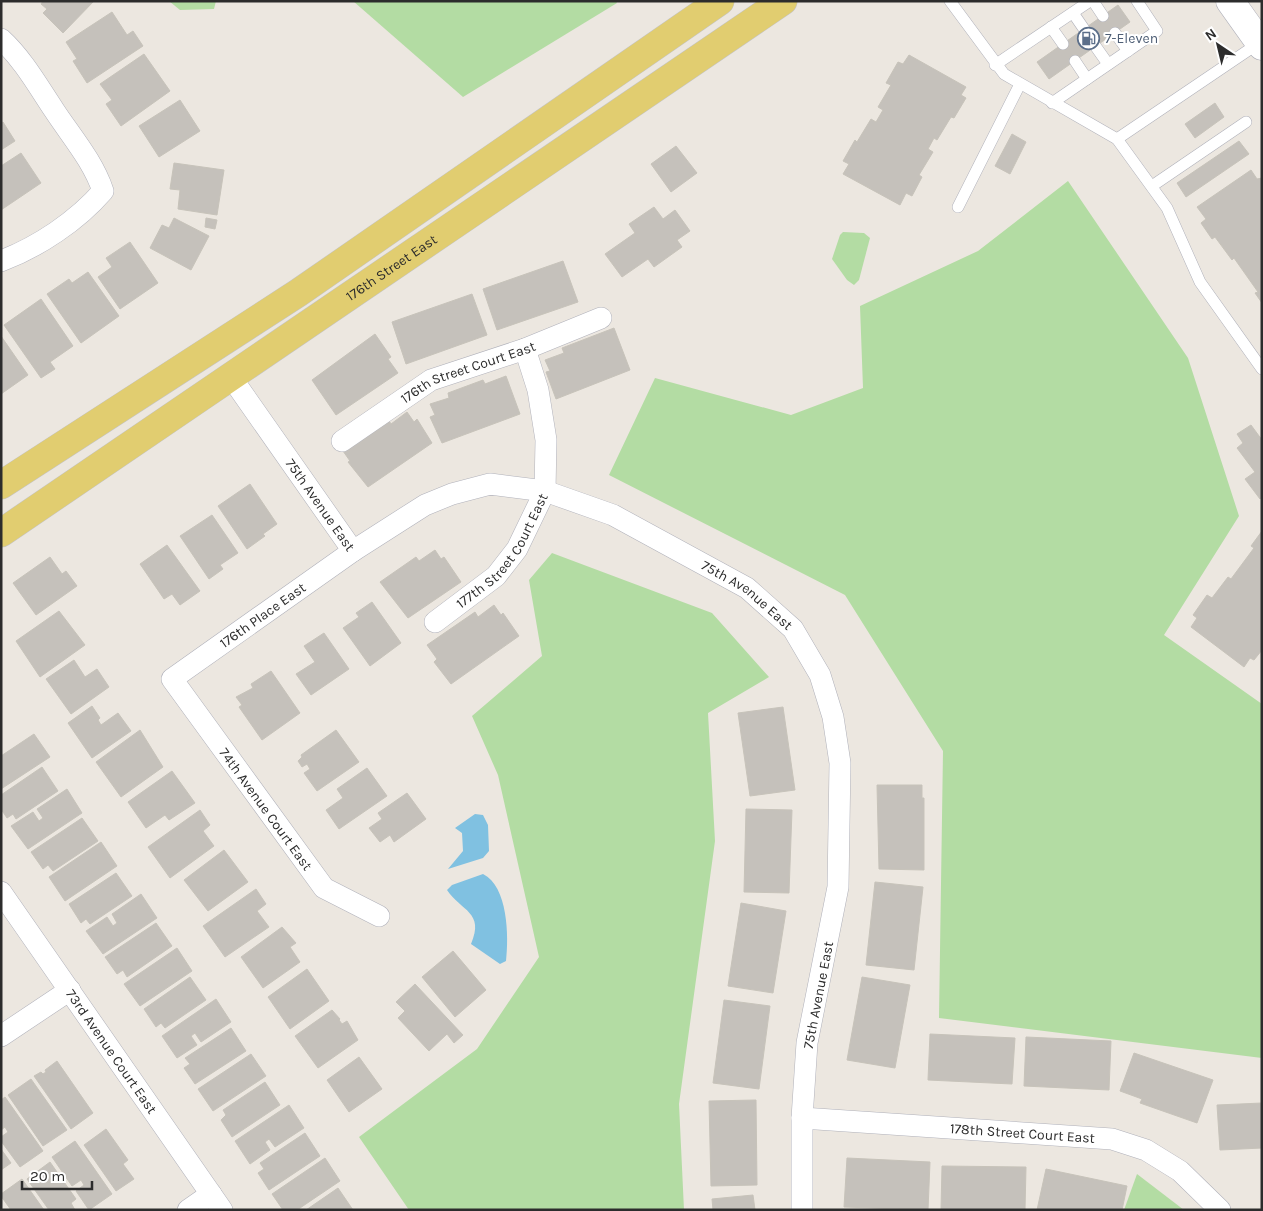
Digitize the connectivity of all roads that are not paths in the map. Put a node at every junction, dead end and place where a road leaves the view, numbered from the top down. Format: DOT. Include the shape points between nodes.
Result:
graph roads {
  1 [pos="720,1"];
  2 [pos="783,1"];
  3 [pos="950,1"];
  4 [pos="1091,1"];
  5 [pos="1137,1"];
  6 [pos="1230,1"];
  7 [pos="1073,13"];
  8 [pos="1103,16"];
  9 [pos="1051,27"];
  10 [pos="1084,29"];
  11 [pos="1115,33"];
  12 [pos="1,39"];
  13 [pos="1063,44"];
  14 [pos="1260,44"];
  15 [pos="1096,46"];
  16 [pos="1128,51"];
  17 [pos="1075,61"];
  18 [pos="1108,64"];
  19 [pos="995,65"];
  20 [pos="1087,79"];
  21 [pos="1020,84"];
  22 [pos="1052,102"];
  23 [pos="1246,122"];
  24 [pos="1117,139"];
  25 [pos="1152,186"];
  26 [pos="958,207"];
  27 [pos="1,261"];
  28 [pos="298,293"];
  29 [pos="601,318"];
  30 [pos="526,348"];
  31 [pos="1262,369"];
  32 [pos="232,377"];
  33 [pos="342,441"];
  34 [pos="1,485"];
  35 [pos="546,491"];
  36 [pos="1,532"];
  37 [pos="353,551"];
  38 [pos="435,622"];
  39 [pos="172,679"];
  40 [pos="1,892"];
  41 [pos="379,916"];
  42 [pos="70,990"];
  43 [pos="1,1036"];
  44 [pos="802,1118"];
  45 [pos="217,1202"];
  46 [pos="188,1210"];
  47 [pos="802,1210"];
  48 [pos="1220,1210"];
  1 -- 28 [label="main road"];
  2 -- 32 [label="main road, 176th Street East"];
  3 -- 19 [label="lane"];
  4 -- 7 [label="lane"];
  4 -- 8 [label="lane"];
  5 -- 16 [label="lane" via="1157,31"];
  6 -- 14 [label="street"];
  7 -- 9 [label="lane"];
  7 -- 10 [label="lane"];
  9 -- 13 [label="lane"];
  9 -- 19 [label="lane"];
  11 -- 16 [label="lane"];
  12 -- 27 [label="street" via="33,79 92,167 103,192 72,220 18,255"];
  14 -- 24 [label="lane"];
  15 -- 18 [label="lane"];
  16 -- 18 [label="lane"];
  17 -- 20 [label="lane"];
  18 -- 20 [label="lane"];
  19 -- 21 [label="lane"];
  20 -- 22 [label="lane"];
  21 -- 22 [label="lane"];
  21 -- 26 [label="lane"];
  22 -- 24 [label="lane"];
  23 -- 25 [label="lane"];
  24 -- 25 [label="lane"];
  25 -- 31 [label="lane" via="1167,208 1200,282"];
  28 -- 32 [label="main road" via="236,351"];
  28 -- 34 [label="main road"];
  29 -- 30 [label="street, 176th Street Court East"];
  30 -- 33 [label="street, 176th Street Court East" via="431,380"];
  30 -- 35 [label="street, 177th Street Court East" via="538,390 546,440"];
  32 -- 36 [label="main road, 176th Street East"];
  32 -- 37 [label="street, 75th Avenue East"];
  35 -- 37 [label="street, 75th Avenue East" via="490,484 452,494 425,506"];
  35 -- 38 [label="street, 177th Street Court East" via="518,549 496,576"];
  35 -- 44 [label="street, 75th Avenue East" via="613,515 748,588 793,629 820,675 840,762 838,887 807,1043"];
  37 -- 39 [label="street, 176th Place East"];
  39 -- 41 [label="street, 74th Avenue Court East" via="324,888"];
  40 -- 42 [label="street, 73rd Avenue Court East"];
  42 -- 43 [label="street"];
  42 -- 45 [label="street, 73rd Avenue Court East"];
  44 -- 47 [label="street, 75th Avenue East"];
  44 -- 48 [label="street, 178th Street Court East" via="1112,1140 1146,1150 1180,1171"];
  45 -- 46 [label="street"];
}
